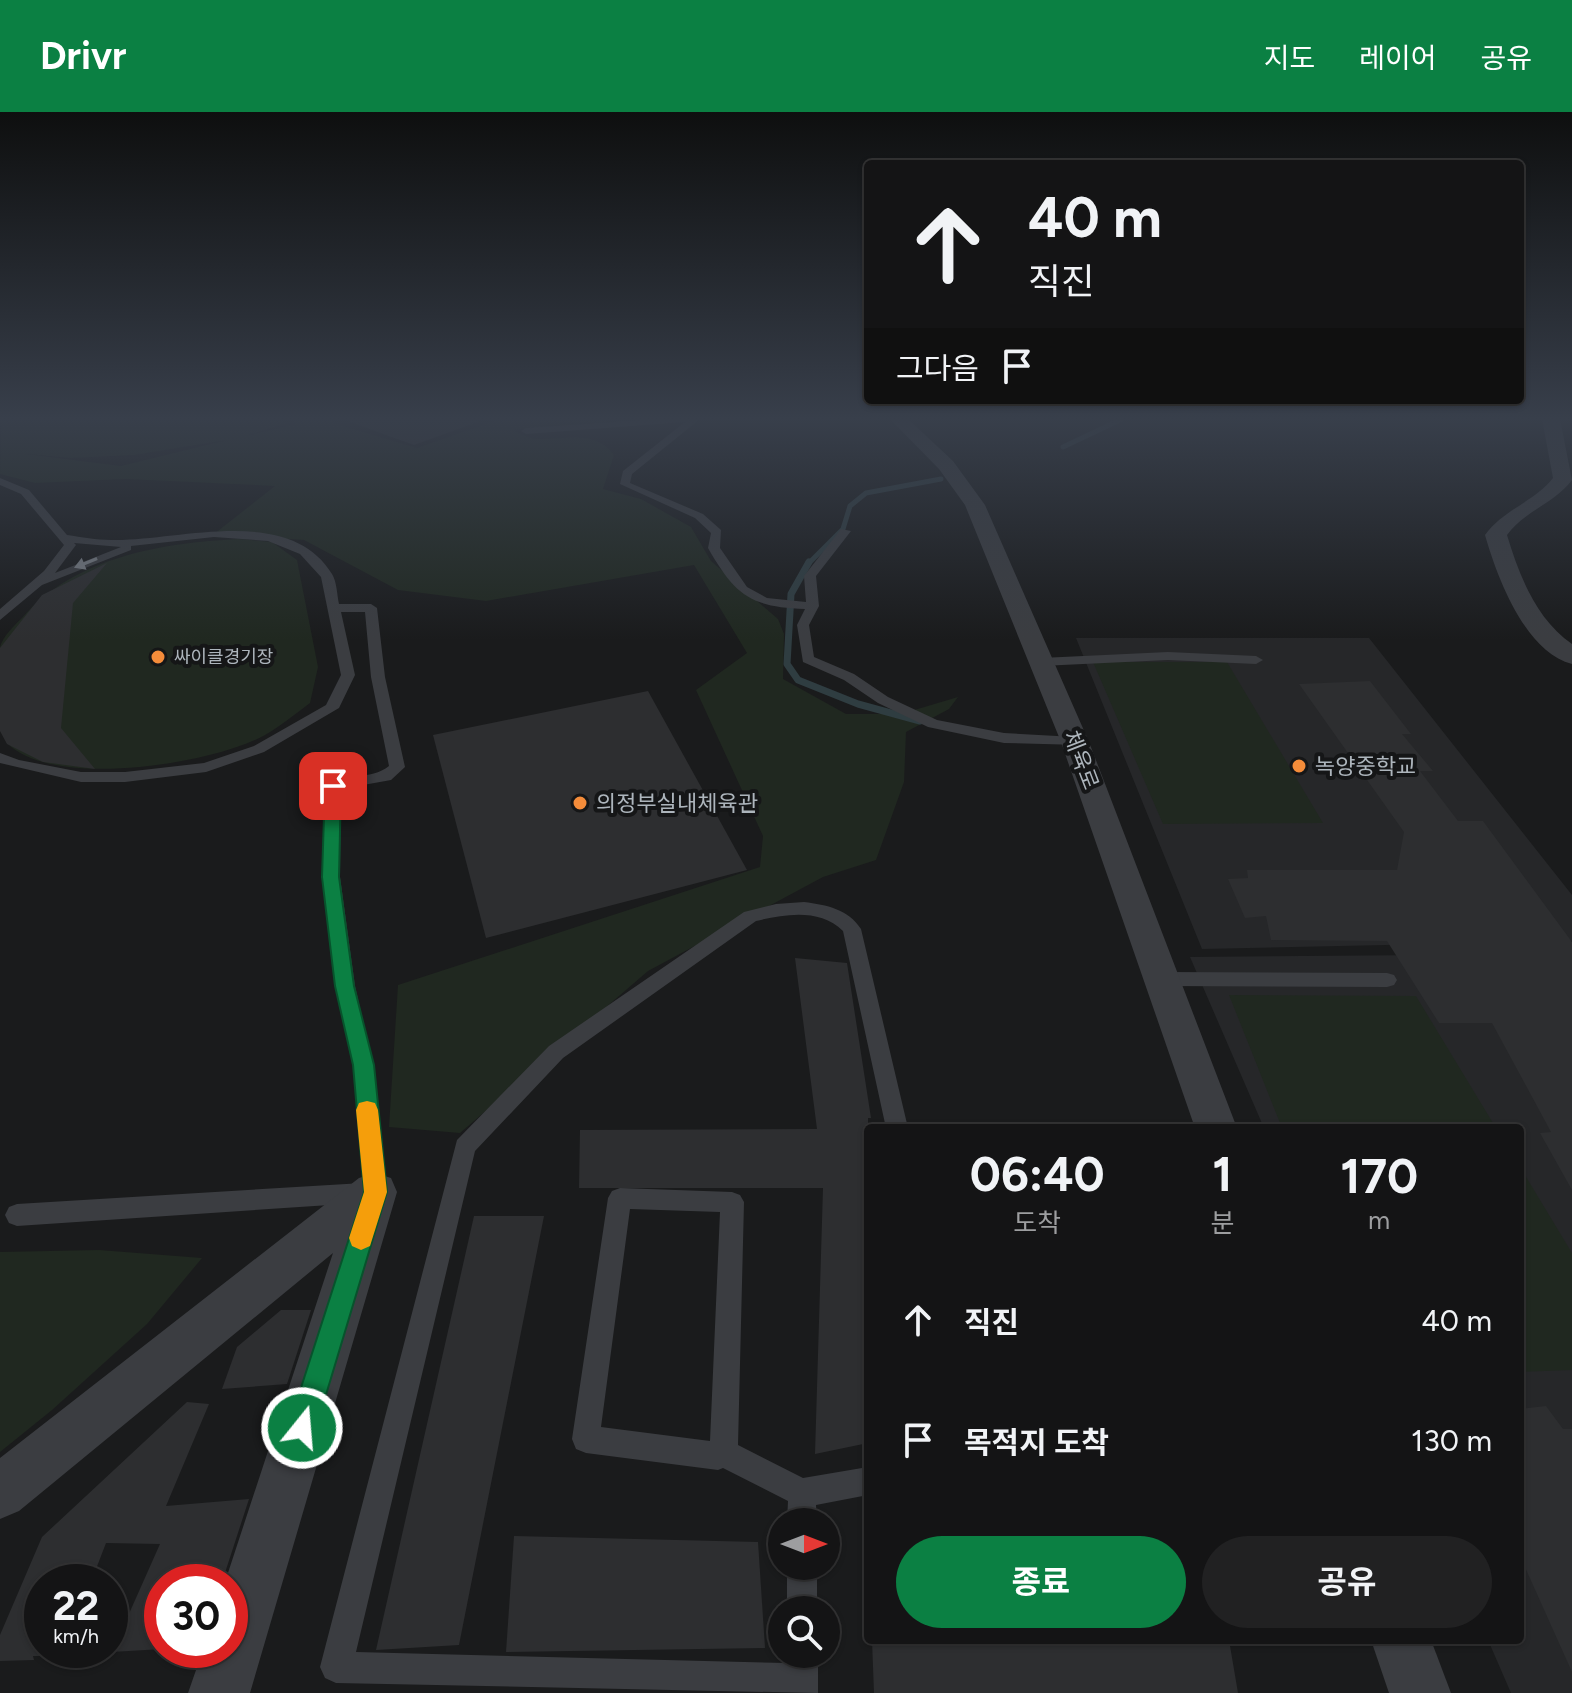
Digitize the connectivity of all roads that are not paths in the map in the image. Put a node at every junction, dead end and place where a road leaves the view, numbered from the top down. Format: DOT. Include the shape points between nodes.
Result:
graph roads {
  1 [pos="26,493"];
  2 [pos="645,493"];
  3 [pos="966,493"];
  4 [pos="1554,493"];
  5 [pos="845,531"];
  6 [pos="65,538"];
  7 [pos="145,543"];
  8 [pos="30,589"];
  9 [pos="808,605"];
  10 [pos="333,608"];
  11 [pos="0,616"];
  12 [pos="1572,656"];
  13 [pos="1256,660"];
  14 [pos="1041,662"];
  15 [pos="1075,742"];
  16 [pos="0,758"];
  17 [pos="1162,979"];
  18 [pos="1387,980"];
  19 [pos="896,1124"];
  20 [pos="1215,1124"];
  21 [pos="375,1192"];
  22 [pos="17,1215"];
  23 [pos="724,1453"];
  24 [pos="864,1483"];
  25 [pos="0,1492"];
  26 [pos="802,1508"];
  27 [pos="1402,1644"];
  28 [pos="802,1675"];
  29 [pos="219,1693"];
  30 [pos="1420,1693"];
  1 -- 6 [label="lane"];
  2 -- 9 [label="lane" via="699,516 717,532 714,548 736,587 778,604"];
  3 -- 14 [label="street, 체육로"];
  4 -- 12 [label="street" via="1519,508 1496,535 1504,563 1543,635"];
  5 -- 9 [label="lane" via="810,576"];
  6 -- 7 [label="lane"];
  6 -- 8 [label="lane" via="70,545"];
  7 -- 8 [label="lane, one-way"];
  7 -- 10 [label="lane" via="214,534 270,538 304,552 327,576"];
  8 -- 11 [label="lane"];
  9 -- 15 [label="lane" via="803,625 808,659 883,700 933,724 1004,738"];
  10 -- 16 [label="lane" via="348,675 332,708 259,749 206,767 125,777 81,777"];
  10 -- 21 [label="lane" via="371,608 378,677 397,767 385,777 333,786 331,877 345,986 363,1065"];
  13 -- 14 [label="lane" via="1168,656"];
  14 -- 15 [label="street, 체육로"];
  15 -- 17 [label="street, 체육로"];
  17 -- 18 [label="lane"];
  17 -- 20 [label="street, 체육로"];
  19 -- 28 [label="lane" via="852,929 843,918 823,911 774,909 750,916 556,1052 465,1147 336,1667"];
  21 -- 22 [label="lane"];
  21 -- 25 [label="street"];
  21 -- 29 [label="street"];
  23 -- 23 [label="lane" via="732,1202 620,1198 586,1439"];
  23 -- 26 [label="lane"];
  24 -- 26 [label="lane"];
  27 -- 30 [label="street"];
}
